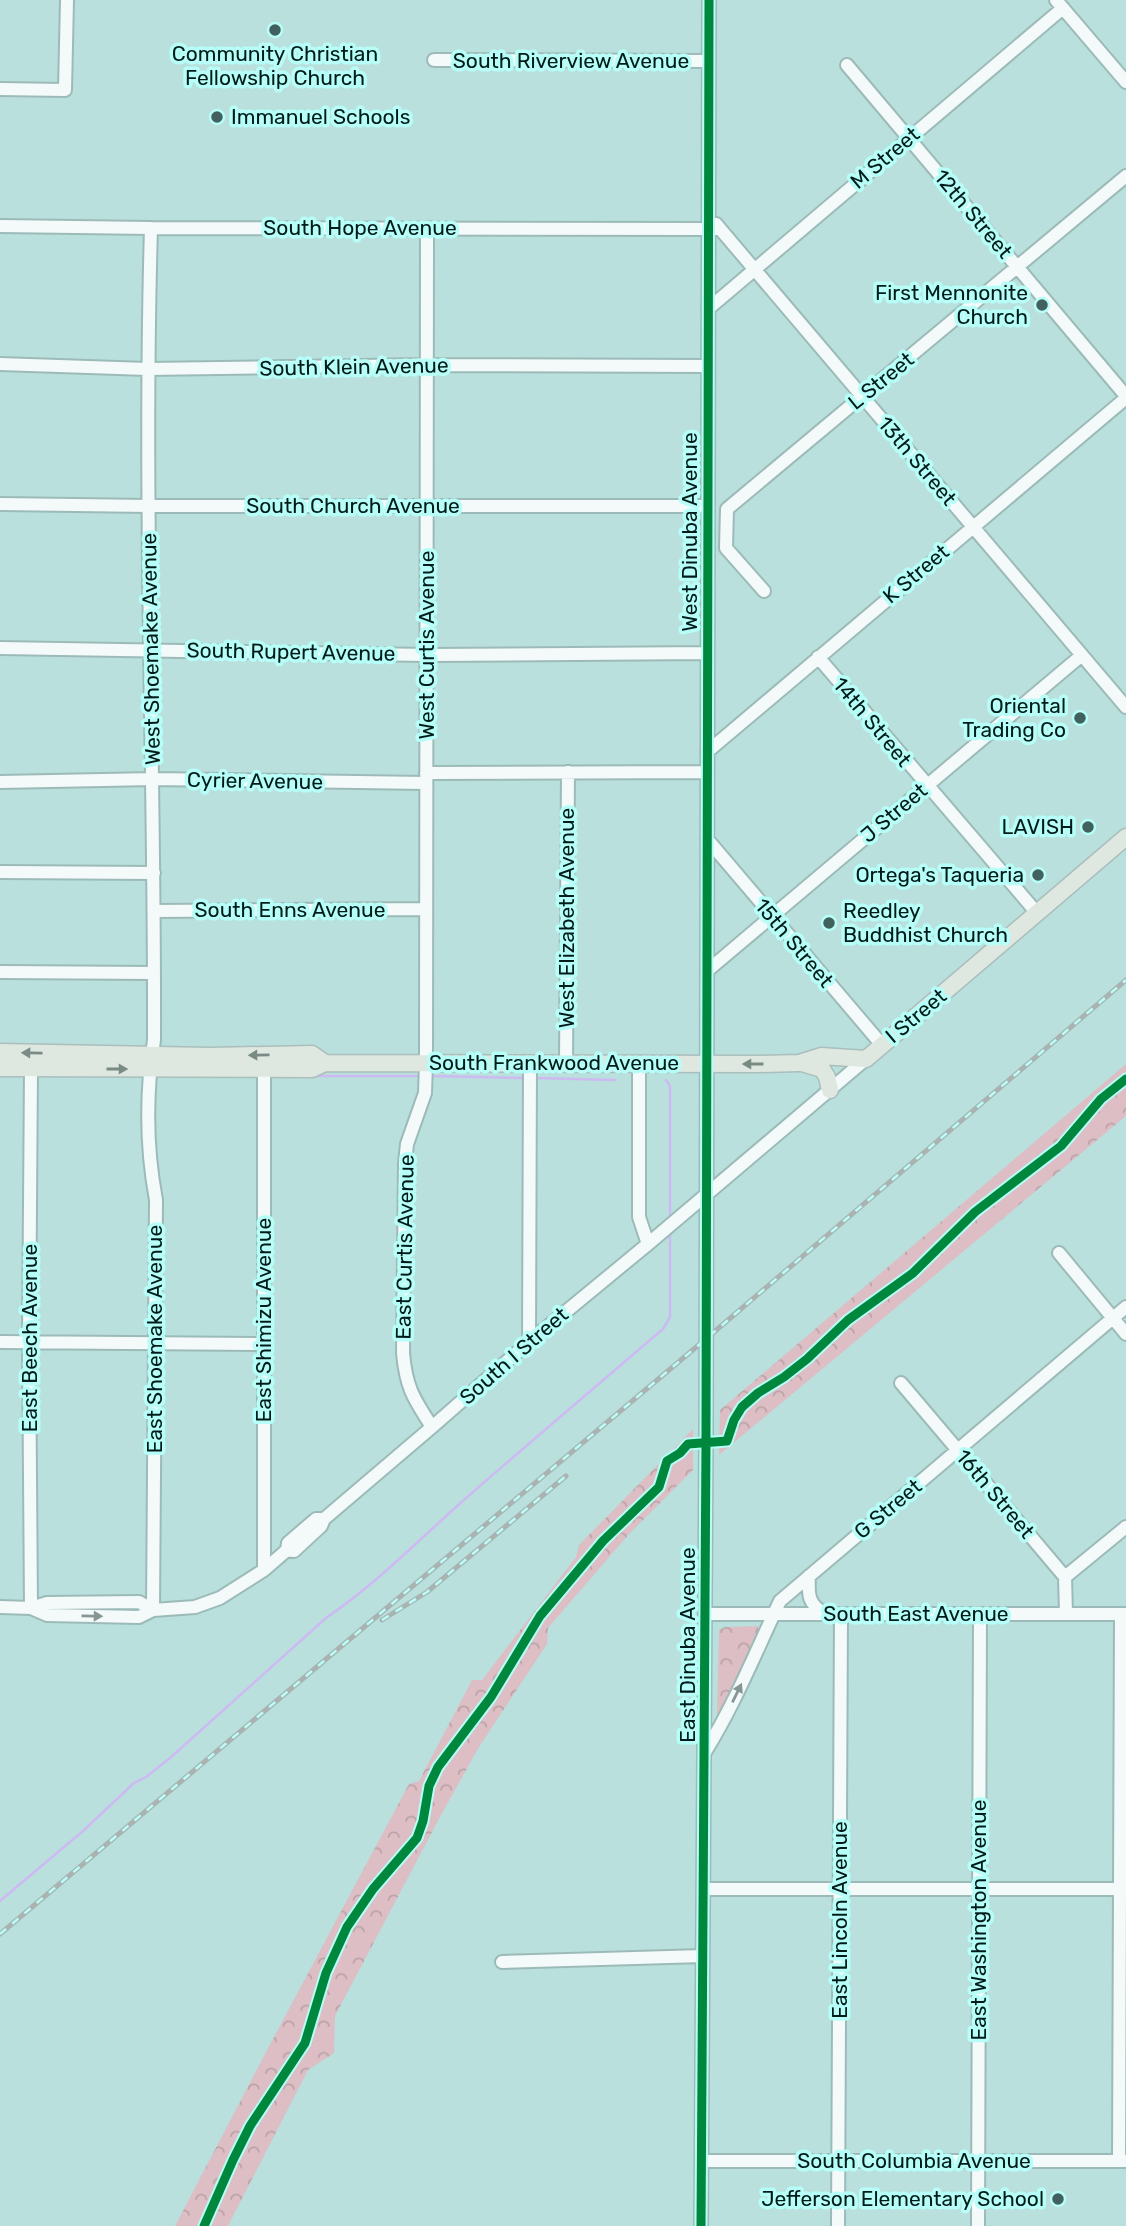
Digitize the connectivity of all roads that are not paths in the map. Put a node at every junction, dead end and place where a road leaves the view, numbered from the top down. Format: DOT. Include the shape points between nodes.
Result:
graph roads {
  1 [pos="67,0"];
  2 [pos="709,0"];
  3 [pos="1060,4"];
  4 [pos="434,60"];
  5 [pos="709,61"];
  6 [pos="847,65"];
  7 [pos="1126,82"];
  8 [pos="0,89"];
  9 [pos="909,138"];
  10 [pos="1126,176"];
  11 [pos="0,226"];
  12 [pos="151,228"];
  13 [pos="427,228"];
  14 [pos="714,229"];
  15 [pos="1018,268"];
  16 [pos="754,269"];
  17 [pos="708,309"];
  18 [pos="0,364"];
  19 [pos="427,365"];
  20 [pos="707,366"];
  21 [pos="147,369"];
  22 [pos="862,396"];
  23 [pos="1126,397"];
  24 [pos="0,504"];
  25 [pos="427,505"];
  26 [pos="149,506"];
  27 [pos="707,506"];
  28 [pos="972,527"];
  29 [pos="764,591"];
  30 [pos="0,648"];
  31 [pos="150,649"];
  32 [pos="707,653"];
  33 [pos="426,655"];
  34 [pos="1082,655"];
  35 [pos="818,657"];
  36 [pos="1126,707"];
  37 [pos="706,752"];
  38 [pos="568,772"];
  39 [pos="706,772"];
  40 [pos="426,778"];
  41 [pos="153,779"];
  42 [pos="0,782"];
  43 [pos="927,786"];
  44 [pos="1126,837"];
  45 [pos="707,839"];
  46 [pos="0,872"];
  47 [pos="154,873"];
  48 [pos="426,909"];
  49 [pos="154,911"];
  50 [pos="1037,914"];
  51 [pos="772,916"];
  52 [pos="706,971"];
  53 [pos="0,972"];
  54 [pos="154,973"];
  55 [pos="882,1045"];
  56 [pos="0,1052"];
  57 [pos="866,1059"];
  58 [pos="151,1062"];
  59 [pos="324,1063"];
  60 [pos="426,1063"];
  61 [pos="639,1063"];
  62 [pos="799,1063"];
  63 [pos="530,1064"];
  64 [pos="566,1064"];
  65 [pos="706,1064"];
  66 [pos="0,1068"];
  67 [pos="31,1069"];
  68 [pos="264,1069"];
  69 [pos="830,1090"];
  70 [pos="705,1195"];
  71 [pos="648,1244"];
  72 [pos="1059,1253"];
  73 [pos="1126,1307"];
  74 [pos="1113,1318"];
  75 [pos="1126,1334"];
  76 [pos="0,1342"];
  77 [pos="29,1342"];
  78 [pos="529,1342"];
  79 [pos="155,1343"];
  80 [pos="264,1344"];
  81 [pos="901,1383"];
  82 [pos="432,1427"];
  83 [pos="957,1450"];
  84 [pos="1126,1527"];
  85 [pos="264,1570"];
  86 [pos="809,1576"];
  87 [pos="1065,1577"];
  88 [pos="0,1607"];
  89 [pos="31,1608"];
  90 [pos="153,1610"];
  91 [pos="705,1614"];
  92 [pos="774,1614"];
  93 [pos="825,1614"];
  94 [pos="841,1614"];
  95 [pos="1066,1614"];
  96 [pos="1124,1614"];
  97 [pos="980,1615"];
  98 [pos="705,1753"];
  99 [pos="979,1888"];
  100 [pos="704,1889"];
  101 [pos="840,1889"];
  102 [pos="1123,1889"];
  103 [pos="703,1956"];
  104 [pos="502,1962"];
  105 [pos="1122,2160"];
  106 [pos="702,2161"];
  107 [pos="978,2161"];
  108 [pos="838,2162"];
  109 [pos="701,2226"];
  110 [pos="838,2226"];
  111 [pos="978,2226"];
  1 -- 8 [label="street" via="65,90"];
  2 -- 5 [label="street, West Dinuba Avenue"];
  3 -- 7 [label="street"];
  3 -- 9 [label="street, M Street"];
  4 -- 5 [label="street, South Riverview Avenue"];
  5 -- 14 [label="street, West Dinuba Avenue" via="708,214"];
  6 -- 9 [label="street, 12th Street"];
  9 -- 15 [label="street, 12th Street"];
  9 -- 16 [label="street, M Street"];
  10 -- 15 [label="street, L Street"];
  11 -- 12 [label="street, South Hope Avenue"];
  12 -- 13 [label="street, South Hope Avenue"];
  12 -- 21 [label="street, West Shoemake Avenue"];
  13 -- 14 [label="street, South Hope Avenue"];
  13 -- 19 [label="street, West Curtis Avenue"];
  14 -- 16 [label="street, 13th Street"];
  14 -- 17 [label="street, West Dinuba Avenue"];
  15 -- 22 [label="street, L Street"];
  15 -- 23 [label="street, 12th Street"];
  16 -- 17 [label="street, M Street"];
  16 -- 22 [label="street, 13th Street"];
  17 -- 20 [label="street, West Dinuba Avenue"];
  18 -- 21 [label="street, South Klein Avenue"];
  19 -- 20 [label="street, South Klein Avenue"];
  19 -- 21 [label="street, South Klein Avenue"];
  19 -- 25 [label="street, West Curtis Avenue"];
  20 -- 27 [label="street, West Dinuba Avenue"];
  21 -- 26 [label="street, West Shoemake Avenue"];
  22 -- 28 [label="street, 13th Street"];
  22 -- 29 [label="street, L Street" via="727,509 728,551"];
  23 -- 28 [label="street, K Street"];
  24 -- 26 [label="street, South Church Avenue"];
  25 -- 26 [label="street, South Church Avenue"];
  25 -- 27 [label="street, South Church Avenue"];
  25 -- 33 [label="street, West Curtis Avenue"];
  26 -- 31 [label="street, West Shoemake Avenue"];
  27 -- 32 [label="street, West Dinuba Avenue"];
  28 -- 34 [label="street, 13th Street"];
  28 -- 35 [label="street, K Street"];
  30 -- 31 [label="street, South Rupert Avenue"];
  31 -- 33 [label="street, South Rupert Avenue"];
  31 -- 41 [label="street, West Shoemake Avenue"];
  32 -- 33 [label="street, South Rupert Avenue"];
  32 -- 37 [label="street, West Dinuba Avenue"];
  33 -- 40 [label="street, West Curtis Avenue"];
  34 -- 36 [label="street, 13th Street"];
  34 -- 43 [label="street, J Street"];
  35 -- 37 [label="street, K Street"];
  35 -- 43 [label="street, 14th Street"];
  37 -- 39 [label="street, West Dinuba Avenue"];
  38 -- 39 [label="street, Cyrier Avenue"];
  38 -- 40 [label="street, Cyrier Avenue"];
  38 -- 64 [label="street, West Elizabeth Avenue"];
  39 -- 45 [label="street, West Dinuba Avenue"];
  40 -- 41 [label="street, Cyrier Avenue"];
  40 -- 48 [label="street, West Curtis Avenue"];
  41 -- 42 [label="street, Cyrier Avenue"];
  41 -- 47 [label="street, West Shoemake Avenue"];
  43 -- 50 [label="street, 14th Street"];
  43 -- 51 [label="street, J Street"];
  44 -- 50 [label="main road, I Street"];
  45 -- 51 [label="street, 15th Street"];
  45 -- 52 [label="street, West Dinuba Avenue"];
  46 -- 47 [label="street"];
  47 -- 49 [label="street, West Shoemake Avenue"];
  48 -- 49 [label="street, South Enns Avenue"];
  48 -- 60 [label="street, West Curtis Avenue"];
  49 -- 54 [label="street, West Shoemake Avenue"];
  50 -- 55 [label="main road, I Street"];
  51 -- 52 [label="street, J Street"];
  51 -- 55 [label="street, 15th Street"];
  52 -- 65 [label="street, West Dinuba Avenue"];
  53 -- 54 [label="street"];
  54 -- 58 [label="street, West Shoemake Avenue"];
  55 -- 57 [label="main road, I Street"];
  58 -- 56 [label="main road, South Frankwood Avenue, one-way"];
  57 -- 62 [label="main road, South Frankwood Avenue" via="821,1056"];
  57 -- 69 [label="street, I Street"];
  59 -- 58 [label="main road, South Frankwood Avenue, one-way" via="312,1054"];
  67 -- 58 [label="main road, South Frankwood Avenue, one-way"];
  58 -- 68 [label="main road, South Frankwood Avenue"];
  58 -- 79 [label="street, East Shoemake Avenue"];
  59 -- 60 [label="main road, South Frankwood Avenue"];
  59 -- 68 [label="main road, South Frankwood Avenue" via="312,1069"];
  60 -- 63 [label="main road, South Frankwood Avenue"];
  60 -- 82 [label="street, East Curtis Avenue" via="425,1093 405,1163 403,1353 405,1378"];
  61 -- 64 [label="main road, South Frankwood Avenue"];
  61 -- 65 [label="main road, South Frankwood Avenue"];
  61 -- 71 [label="street" via="639,1217"];
  62 -- 65 [label="main road, South Frankwood Avenue, one-way"];
  62 -- 69 [label="main road" via="821,1069"];
  63 -- 64 [label="main road, South Frankwood Avenue"];
  63 -- 78 [label="street"];
  65 -- 70 [label="street, East Dinuba Avenue"];
  66 -- 67 [label="main road, South Frankwood Avenue"];
  67 -- 77 [label="street, East Beech Avenue"];
  68 -- 80 [label="street, East Shimizu Avenue"];
  69 -- 70 [label="street, I Street"];
  70 -- 71 [label="street, South I Street"];
  70 -- 91 [label="street, East Dinuba Avenue"];
  71 -- 78 [label="street, South I Street"];
  72 -- 74 [label="street"];
  73 -- 74 [label="street, G Street"];
  74 -- 75 [label="street"];
  74 -- 83 [label="street, G Street"];
  76 -- 77 [label="street"];
  77 -- 79 [label="street"];
  77 -- 89 [label="street, East Beech Avenue"];
  78 -- 82 [label="street, South I Street"];
  79 -- 80 [label="street"];
  79 -- 90 [label="street, East Shoemake Avenue"];
  80 -- 85 [label="street, East Shimizu Avenue"];
  81 -- 83 [label="street, 16th Street"];
  82 -- 85 [label="street, South I Street" via="324,1518 316,1519"];
  83 -- 86 [label="street, G Street"];
  83 -- 87 [label="street, 16th Street"];
  84 -- 87 [label="street"];
  85 -- 90 [label="street, South I Street" via="220,1598 195,1607"];
  86 -- 92 [label="street, G Street" via="780,1601"];
  86 -- 93 [label="street" via="811,1602"];
  87 -- 95 [label="street"];
  88 -- 89 [label="street"];
  89 -- 90 [label="street" via="47,1603 139,1602"];
  91 -- 92 [label="street, South East Avenue"];
  91 -- 98 [label="street, East Dinuba Avenue"];
  92 -- 93 [label="street, South East Avenue"];
  98 -- 92 [label="street, G Street, one-way"];
  93 -- 94 [label="street, South East Avenue"];
  94 -- 97 [label="street, South East Avenue"];
  94 -- 101 [label="street, East Lincoln Avenue"];
  95 -- 96 [label="street, South East Avenue"];
  95 -- 97 [label="street, South East Avenue"];
  96 -- 102 [label="street"];
  97 -- 99 [label="street, East Washington Avenue"];
  98 -- 100 [label="street, East Dinuba Avenue"];
  99 -- 101 [label="street"];
  99 -- 102 [label="street"];
  99 -- 107 [label="street, East Washington Avenue"];
  100 -- 101 [label="street"];
  100 -- 103 [label="street, East Dinuba Avenue"];
  101 -- 108 [label="street, East Lincoln Avenue"];
  102 -- 105 [label="street"];
  103 -- 104 [label="street"];
  103 -- 106 [label="street, East Dinuba Avenue"];
  105 -- 107 [label="street, South Columbia Avenue"];
  106 -- 108 [label="street, South Columbia Avenue"];
  106 -- 109 [label="street, East Dinuba Avenue"];
  107 -- 108 [label="street, South Columbia Avenue"];
  107 -- 111 [label="street, East Washington Avenue"];
  108 -- 110 [label="street, East Lincoln Avenue"];
}
